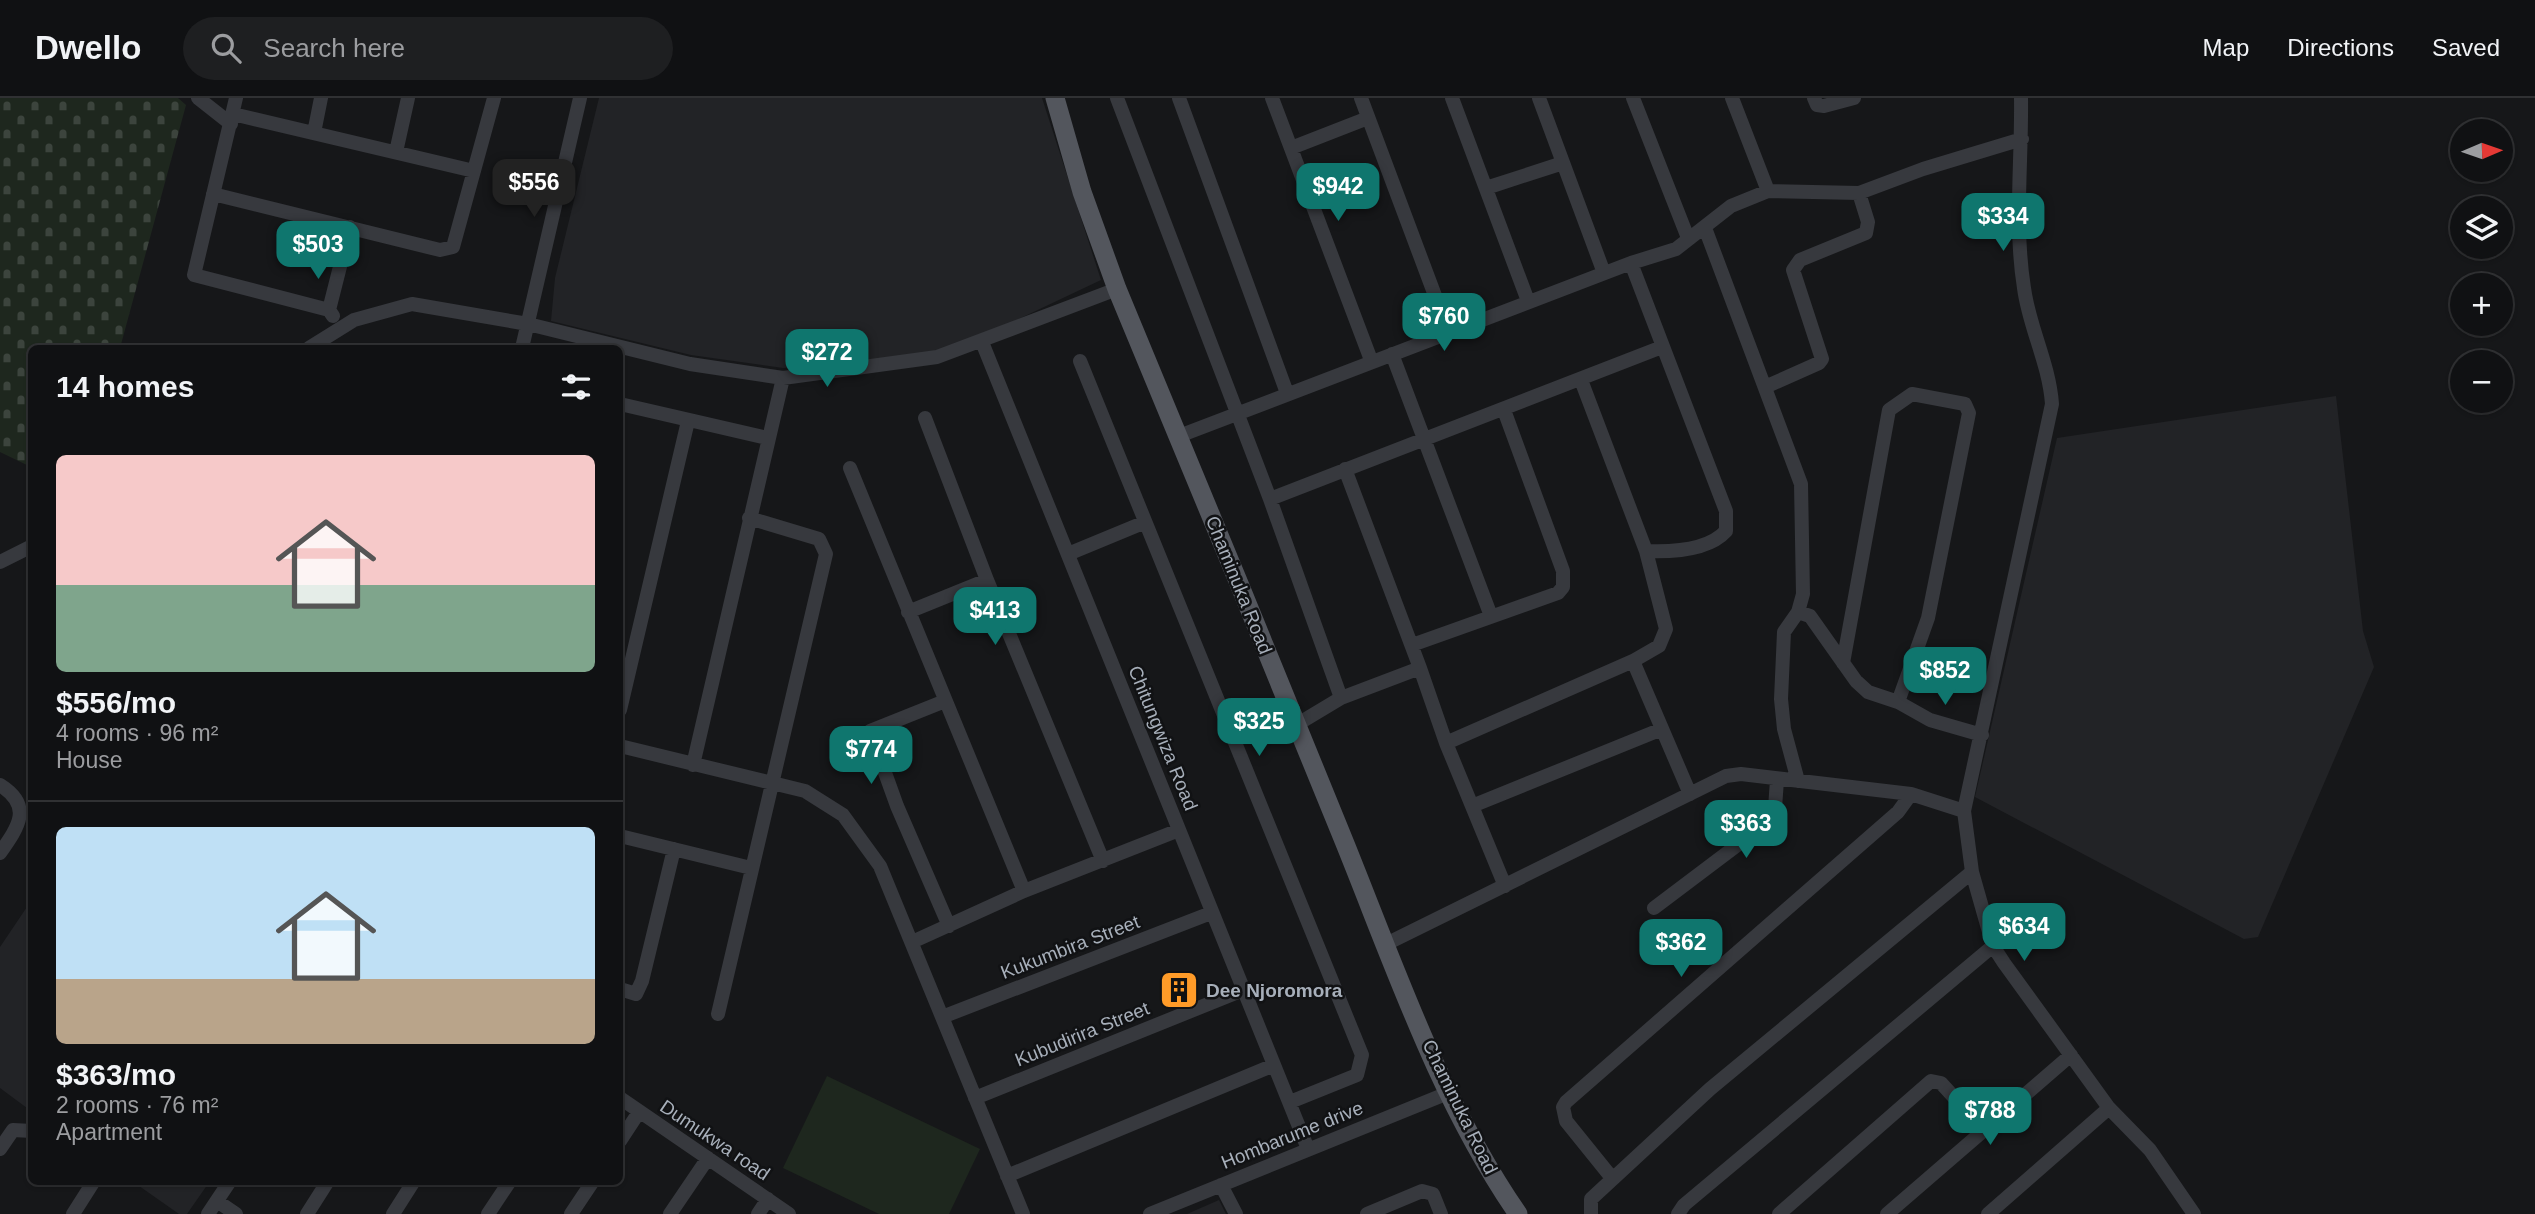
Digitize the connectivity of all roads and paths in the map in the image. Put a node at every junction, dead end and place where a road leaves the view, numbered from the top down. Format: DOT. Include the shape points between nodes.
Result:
graph roads {
  1 [pos="198,98"];
  2 [pos="236,98"];
  3 [pos="321,98"];
  4 [pos="408,98"];
  5 [pos="494,98"];
  6 [pos="580,98"];
  7 [pos="1055,98"];
  8 [pos="1117,98"];
  9 [pos="1179,98"];
  10 [pos="1272,98"];
  11 [pos="1361,98"];
  12 [pos="1539,98"];
  13 [pos="1633,98"];
  14 [pos="1732,98"];
  15 [pos="1814,98"];
  16 [pos="1854,98"];
  17 [pos="2021,98"];
  18 [pos="1456,99"];
  19 [pos="1368,118"];
  20 [pos="232,119"];
  21 [pos="314,133"];
  22 [pos="2022,139"];
  23 [pos="1291,148"];
  24 [pos="396,152"];
  25 [pos="1563,163"];
  26 [pos="474,171"];
  27 [pos="1486,188"];
  28 [pos="1768,191"];
  29 [pos="1859,193"];
  30 [pos="213,194"];
  31 [pos="350,227"];
  32 [pos="1705,228"];
  33 [pos="1688,238"];
  34 [pos="1631,262"];
  35 [pos="1604,273"];
  36 [pos="1117,289"];
  37 [pos="1528,301"];
  38 [pos="329,310"];
  39 [pos="528,324"];
  40 [pos="340,327"];
  41 [pos="1449,332"];
  42 [pos="982,342"];
  43 [pos="313,345"];
  44 [pos="523,345"];
  45 [pos="613,345"];
  46 [pos="623,347"];
  47 [pos="1662,347"];
  48 [pos="1392,354"];
  49 [pos="1371,360"];
  50 [pos="1080,361"];
  51 [pos="783,378"];
  52 [pos="1581,380"];
  53 [pos="1765,387"];
  54 [pos="1287,393"];
  55 [pos="623,405"];
  56 [pos="1504,410"];
  57 [pos="1236,414"];
  58 [pos="925,418"];
  59 [pos="688,421"];
  60 [pos="1179,436"];
  61 [pos="768,438"];
  62 [pos="1424,438"];
  63 [pos="850,468"];
  64 [pos="1345,469"];
  65 [pos="1270,499"];
  66 [pos="749,518"];
  67 [pos="1143,523"];
  68 [pos="28,548"];
  69 [pos="1646,551"];
  70 [pos="1068,554"];
  71 [pos="0,562"];
  72 [pos="987,580"];
  73 [pos="908,612"];
  74 [pos="1798,612"];
  75 [pos="1492,616"];
  76 [pos="1412,645"];
  77 [pos="1633,662"];
  78 [pos="1843,663"];
  79 [pos="1420,668"];
  80 [pos="623,697"];
  81 [pos="1341,698"];
  82 [pos="945,701"];
  83 [pos="1898,702"];
  84 [pos="1296,724"];
  85 [pos="1662,729"];
  86 [pos="1982,735"];
  87 [pos="1446,743"];
  88 [pos="623,747"];
  89 [pos="693,765"];
  90 [pos="1777,779"];
  91 [pos="1798,781"];
  92 [pos="772,782"];
  93 [pos="0,785"];
  94 [pos="1690,794"];
  95 [pos="1911,794"];
  96 [pos="1472,806"];
  97 [pos="1964,811"];
  98 [pos="1179,830"];
  99 [pos="623,837"];
  100 [pos="674,849"];
  101 [pos="0,853"];
  102 [pos="1103,861"];
  103 [pos="751,868"];
  104 [pos="1972,872"];
  105 [pos="1505,886"];
  106 [pos="1024,891"];
  107 [pos="1654,908"];
  108 [pos="1211,913"];
  109 [pos="949,926"];
  110 [pos="912,942"];
  111 [pos="1385,944"];
  112 [pos="1993,946"];
  113 [pos="623,990"];
  114 [pos="1243,990"];
  115 [pos="718,1014"];
  116 [pos="942,1017"];
  117 [pos="2071,1055"];
  118 [pos="1273,1065"];
  119 [pos="1448,1093"];
  120 [pos="975,1098"];
  121 [pos="623,1100"];
  122 [pos="1290,1102"];
  123 [pos="2109,1108"];
  124 [pos="639,1112"];
  125 [pos="1983,1129"];
  126 [pos="28,1131"];
  127 [pos="623,1136"];
  128 [pos="0,1149"];
  129 [pos="1308,1150"];
  130 [pos="708,1158"];
  131 [pos="1007,1177"];
  132 [pos="1612,1178"];
  133 [pos="91,1185"];
  134 [pos="227,1185"];
  135 [pos="325,1185"];
  136 [pos="411,1185"];
  137 [pos="507,1185"];
  138 [pos="590,1185"];
  139 [pos="1221,1185"];
  140 [pos="768,1199"];
  141 [pos="217,1201"];
  142 [pos="73,1214"];
  143 [pos="208,1214"];
  144 [pos="236,1214"];
  145 [pos="307,1214"];
  146 [pos="393,1214"];
  147 [pos="488,1214"];
  148 [pos="571,1214"];
  149 [pos="670,1214"];
  150 [pos="758,1214"];
  151 [pos="789,1214"];
  152 [pos="1023,1214"];
  153 [pos="1150,1214"];
  154 [pos="1236,1214"];
  155 [pos="1367,1214"];
  156 [pos="1441,1214"];
  157 [pos="1518,1214"];
  158 [pos="1591,1214"];
  159 [pos="1678,1214"];
  160 [pos="1779,1214"];
  161 [pos="1887,1214"];
  162 [pos="1988,1214"];
  163 [pos="2194,1214"];
  1 -- 20 [label="street"];
  2 -- 20 [label="street"];
  3 -- 21 [label="street"];
  4 -- 24 [label="street"];
  5 -- 26 [label="street"];
  6 -- 39 [label="street"];
  7 -- 36 [label="main road, Chaminuka Road"];
  8 -- 57 [label="street"];
  9 -- 54 [label="street"];
  10 -- 23 [label="street"];
  11 -- 19 [label="street"];
  12 -- 25 [label="street"];
  13 -- 33 [label="street"];
  14 -- 28 [label="street"];
  15 -- 16 [label="street" via="1821,106"];
  17 -- 22 [label="street"];
  18 -- 27 [label="street"];
  19 -- 23 [label="street"];
  19 -- 41 [label="street"];
  20 -- 21 [label="street"];
  20 -- 30 [label="street"];
  21 -- 24 [label="street"];
  22 -- 29 [label="street"];
  22 -- 86 [label="street" via="2022,272 2052,404"];
  23 -- 49 [label="street"];
  24 -- 26 [label="street"];
  25 -- 27 [label="street"];
  25 -- 35 [label="street"];
  26 -- 31 [label="street" via="453,247 440,250"];
  27 -- 37 [label="street"];
  28 -- 29 [label="street"];
  28 -- 32 [label="street" via="1731,206"];
  29 -- 53 [label="street" via="1868,222 1866,233 1794,266 1822,359"];
  30 -- 31 [label="street"];
  30 -- 38 [label="street" via="194,275"];
  31 -- 38 [label="street"];
  32 -- 33 [label="street"];
  32 -- 53 [label="street"];
  33 -- 34 [label="street" via="1676,249"];
  34 -- 35 [label="street"];
  34 -- 47 [label="street"];
  35 -- 37 [label="street"];
  36 -- 42 [label="street"];
  36 -- 60 [label="main road, Chaminuka Road"];
  37 -- 41 [label="street"];
  38 -- 40 [label="street"];
  39 -- 40 [label="street" via="412,304 372,313"];
  39 -- 44 [label="street"];
  39 -- 45 [label="street"];
  40 -- 43 [label="street"];
  41 -- 48 [label="street"];
  42 -- 51 [label="street" via="937,357"];
  42 -- 70 [label="street, Chitungwiza Road"];
  46 -- 51 [label="street" via="690,364"];
  47 -- 52 [label="street"];
  47 -- 69 [label="street" via="1728,522 1720,538 1679,551"];
  48 -- 49 [label="street"];
  48 -- 62 [label="street"];
  49 -- 54 [label="street"];
  50 -- 67 [label="street"];
  51 -- 61 [label="street"];
  52 -- 56 [label="street"];
  52 -- 69 [label="street"];
  53 -- 74 [label="street" via="1804,497 1803,594"];
  54 -- 57 [label="street"];
  55 -- 59 [label="street"];
  56 -- 62 [label="street"];
  56 -- 75 [label="street" via="1564,579 1558,593"];
  57 -- 60 [label="street"];
  57 -- 65 [label="street"];
  58 -- 72 [label="street"];
  59 -- 61 [label="street"];
  59 -- 80 [label="street"];
  60 -- 84 [label="main road, Chaminuka Road"];
  61 -- 66 [label="street"];
  62 -- 64 [label="street"];
  62 -- 75 [label="street"];
  63 -- 73 [label="street"];
  64 -- 65 [label="street"];
  64 -- 76 [label="street"];
  65 -- 81 [label="street"];
  66 -- 89 [label="street"];
  66 -- 92 [label="street" via="819,539 826,554"];
  67 -- 70 [label="street"];
  67 -- 122 [label="street" via="1362,1055 1357,1075"];
  68 -- 71 [label="street"];
  69 -- 77 [label="street" via="1666,629 1659,646"];
  70 -- 98 [label="street, Chitungwiza Road"];
  72 -- 73 [label="street"];
  72 -- 102 [label="street"];
  73 -- 82 [label="street"];
  74 -- 78 [label="street" via="1810,616"];
  74 -- 91 [label="street" via="1784,632 1781,699"];
  75 -- 76 [label="street"];
  76 -- 79 [label="street"];
  77 -- 85 [label="street"];
  77 -- 87 [label="street"];
  78 -- 83 [label="street" via="1868,692"];
  78 -- 83 [label="street" via="1889,410 1912,394 1965,404 1969,413 1928,618"];
  79 -- 81 [label="street"];
  79 -- 87 [label="street"];
  81 -- 84 [label="street"];
  82 -- 106 [label="street"];
  82 -- 109 [label="street" via="870,731"];
  83 -- 86 [label="street" via="1930,720"];
  84 -- 111 [label="main road, Chaminuka Road"];
  85 -- 94 [label="street"];
  85 -- 96 [label="street"];
  86 -- 97 [label="street"];
  87 -- 96 [label="street"];
  88 -- 89 [label="street"];
  89 -- 92 [label="street"];
  90 -- 91 [label="street"];
  90 -- 94 [label="street" via="1734,774"];
  90 -- 107 [label="street" via="1775,808 1763,825"];
  91 -- 95 [label="street"];
  92 -- 103 [label="street"];
  92 -- 110 [label="street" via="805,791 843,815 880,866"];
  93 -- 101 [label="street" via="21,808"];
  94 -- 105 [label="street"];
  95 -- 97 [label="street"];
  95 -- 132 [label="street" via="1898,812 1566,1102 1566,1121"];
  96 -- 105 [label="street"];
  97 -- 104 [label="street"];
  98 -- 102 [label="street"];
  98 -- 108 [label="street, Chitungwiza Road"];
  99 -- 100 [label="street"];
  100 -- 103 [label="street"];
  100 -- 113 [label="street" via="642,981 636,993"];
  102 -- 106 [label="street"];
  103 -- 115 [label="street"];
  104 -- 112 [label="street"];
  104 -- 132 [label="street" via="1710,1089"];
  105 -- 111 [label="street"];
  106 -- 109 [label="street"];
  108 -- 114 [label="street, Chitungwiza Road"];
  108 -- 116 [label="street, Kukumbira Street"];
  109 -- 110 [label="street"];
  110 -- 116 [label="street"];
  111 -- 119 [label="main road, Chaminuka Road"];
  112 -- 117 [label="street"];
  112 -- 159 [label="street"];
  114 -- 118 [label="street, Chitungwiza Road"];
  114 -- 120 [label="street, Kubudirira Street"];
  116 -- 120 [label="street"];
  117 -- 123 [label="street"];
  117 -- 125 [label="street"];
  118 -- 122 [label="street, Chitungwiza Road"];
  118 -- 131 [label="street"];
  119 -- 129 [label="street, Hombarume drive"];
  119 -- 157 [label="main road, Chaminuka Road"];
  120 -- 131 [label="street"];
  121 -- 124 [label="street, Dumukwa road"];
  122 -- 129 [label="street, Chitungwiza Road"];
  123 -- 162 [label="street"];
  123 -- 163 [label="street" via="2150,1150"];
  124 -- 127 [label="street"];
  124 -- 130 [label="street, Dumukwa road"];
  125 -- 160 [label="street" via="1941,1083 1931,1081"];
  125 -- 161 [label="street"];
  126 -- 128 [label="street" via="13,1130"];
  129 -- 139 [label="street, Hombarume drive"];
  130 -- 140 [label="street, Dumukwa road"];
  130 -- 149 [label="street"];
  131 -- 152 [label="street"];
  132 -- 158 [label="street" via="1591,1199"];
  133 -- 142 [label="street"];
  134 -- 141 [label="street"];
  135 -- 145 [label="street"];
  136 -- 146 [label="street"];
  137 -- 147 [label="street"];
  138 -- 148 [label="street"];
  139 -- 153 [label="street, Hombarume drive"];
  139 -- 154 [label="street"];
  140 -- 150 [label="street"];
  140 -- 151 [label="street, Dumukwa road"];
  141 -- 143 [label="street"];
  141 -- 144 [label="street"];
  155 -- 156 [label="street" via="1422,1191 1433,1194"];
}
